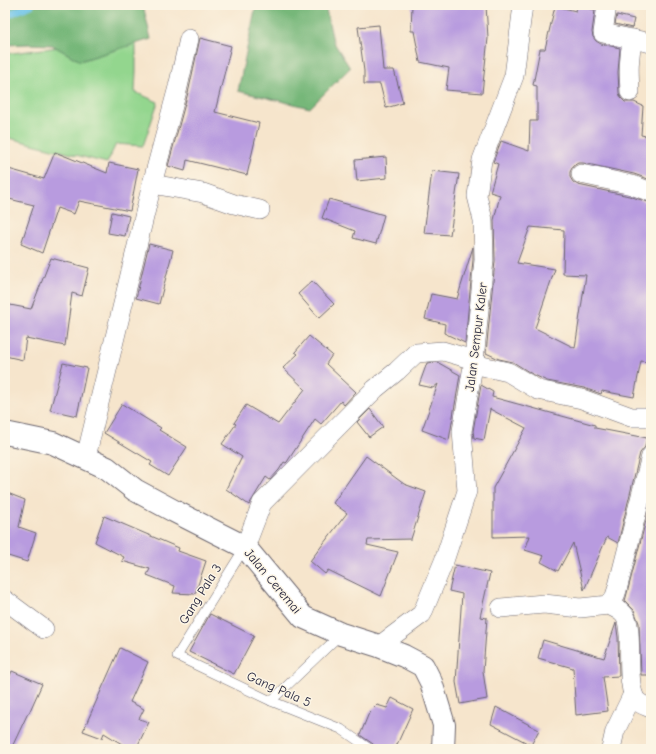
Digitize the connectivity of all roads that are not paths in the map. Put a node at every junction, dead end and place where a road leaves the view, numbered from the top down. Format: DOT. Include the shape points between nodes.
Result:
graph roads {
  1 [pos="523,5"];
  2 [pos="607,5"];
  3 [pos="189,39"];
  4 [pos="642,41"];
  5 [pos="630,92"];
  6 [pos="581,174"];
  7 [pos="152,184"];
  8 [pos="651,192"];
  9 [pos="260,210"];
  10 [pos="474,360"];
  11 [pos="651,416"];
  12 [pos="5,433"];
  13 [pos="651,456"];
  14 [pos="86,457"];
  15 [pos="245,547"];
  16 [pos="5,600"];
  17 [pos="609,605"];
  18 [pos="501,608"];
  19 [pos="44,629"];
  20 [pos="340,634"];
  21 [pos="379,646"];
  22 [pos="177,656"];
  23 [pos="633,694"];
  24 [pos="271,701"];
  25 [pos="651,708"];
  26 [pos="370,749"];
  27 [pos="443,749"];
  28 [pos="611,749"];
  1 -- 10 [label="street, Jalan Sempur Kaler" via="514,76 482,160 477,196 483,220 484,260"];
  2 -- 4 [label="street" via="603,33"];
  3 -- 7 [label="street"];
  4 -- 5 [label="street" via="629,57"];
  6 -- 8 [label="street" via="632,185"];
  7 -- 9 [label="street" via="203,193"];
  7 -- 14 [label="street"];
  10 -- 11 [label="street" via="482,366 508,372 538,390 582,399 631,417"];
  10 -- 15 [label="street" via="443,351 416,353 375,389 262,503"];
  10 -- 21 [label="street, Jalan Sempur Kaler" via="462,431 467,491 461,511 422,614"];
  12 -- 14 [label="street, Jalan Ceremai" via="53,443"];
  13 -- 17 [label="street" via="617,590"];
  14 -- 15 [label="street, Jalan Ceremai" via="106,468 135,490"];
  15 -- 20 [label="street, Jalan Ceremai" via="303,617"];
  15 -- 22 [label="lane, Gang Pala 3"];
  16 -- 19 [label="street"];
  17 -- 18 [label="street" via="580,608 544,604"];
  17 -- 23 [label="street" via="621,611 626,617"];
  20 -- 21 [label="street, Jalan Ceremai"];
  20 -- 24 [label="lane"];
  21 -- 27 [label="street, Jalan Ceremai" via="423,666 431,682 444,725"];
  22 -- 24 [label="lane, Gang Pala 5"];
  23 -- 25 [label="street" via="641,704"];
  23 -- 28 [label="street" via="614,732"];
  24 -- 26 [label="lane, Gang Pala 5" via="341,729"];
}
